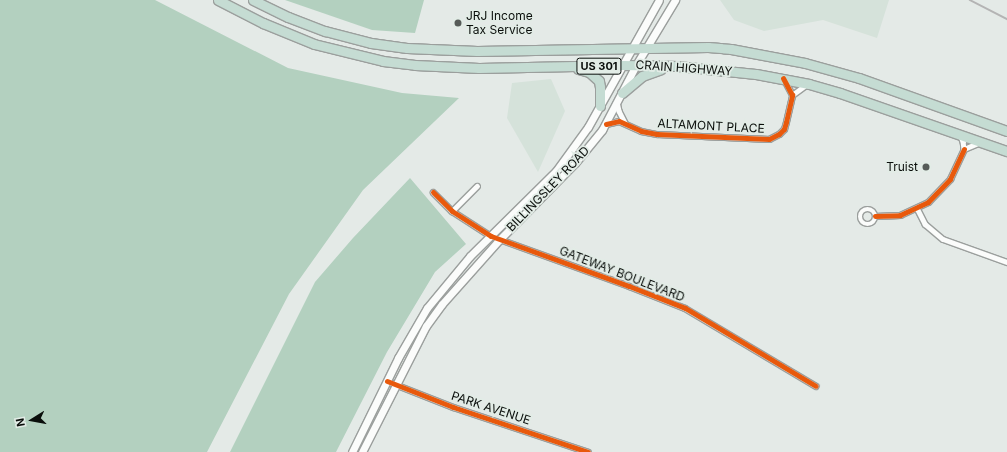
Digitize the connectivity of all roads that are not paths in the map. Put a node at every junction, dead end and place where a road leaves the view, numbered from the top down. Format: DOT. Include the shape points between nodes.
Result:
graph roads {
  1 [pos="218,0"];
  2 [pos="253,0"];
  3 [pos="659,0"];
  4 [pos="675,0"];
  5 [pos="633,49"];
  6 [pos="647,49"];
  7 [pos="623,65"];
  8 [pos="636,65"];
  9 [pos="677,66"];
  10 [pos="567,67"];
  11 [pos="783,78"];
  12 [pos="809,84"];
  13 [pos="622,93"];
  14 [pos="792,95"];
  15 [pos="618,102"];
  16 [pos="600,106"];
  17 [pos="625,123"];
  18 [pos="606,124"];
  19 [pos="1007,131"];
  20 [pos="959,134"];
  21 [pos="982,141"];
  22 [pos="964,149"];
  23 [pos="1007,151"];
  24 [pos="477,186"];
  25 [pos="433,192"];
  26 [pos="917,208"];
  27 [pos="452,210"];
  28 [pos="875,216"];
  29 [pos="491,236"];
  30 [pos="499,240"];
  31 [pos="1007,262"];
  32 [pos="387,381"];
  33 [pos="395,384"];
  34 [pos="816,386"];
  35 [pos="352,452"];
  36 [pos="362,452"];
  37 [pos="588,452"];
  1 -- 10 [label="highway, CRAIN HIGHWAY / US 301" via="294,37 364,58 432,66"];
  2 -- 5 [label="highway, CRAIN HIGHWAY / US 301" via="325,32 407,48 477,51"];
  3 -- 5 [label="main road, BILLINGSLEY ROAD"];
  4 -- 6 [label="main road, BILLINGSLEY ROAD"];
  5 -- 6 [label="highway, CRAIN HIGHWAY / US 301"];
  5 -- 7 [label="main road, BILLINGSLEY ROAD"];
  6 -- 8 [label="main road, BILLINGSLEY ROAD"];
  6 -- 19 [label="highway, CRAIN HIGHWAY / US 301" via="731,49 805,63 875,84"];
  7 -- 8 [label="highway, CRAIN HIGHWAY / US 301"];
  7 -- 10 [label="highway, CRAIN HIGHWAY / US 301"];
  7 -- 16 [label="main road, BILLINGSLEY ROAD"];
  8 -- 9 [label="highway, CRAIN HIGHWAY / US 301"];
  8 -- 13 [label="main road, BILLINGSLEY ROAD"];
  9 -- 11 [label="highway, CRAIN HIGHWAY / US 301"];
  9 -- 13 [label="highway" via="648,73"];
  10 -- 16 [label="highway" via="595,76 600,87"];
  11 -- 12 [label="highway, CRAIN HIGHWAY / US 301"];
  11 -- 14 [label="street"];
  12 -- 14 [label="street"];
  12 -- 20 [label="highway, CRAIN HIGHWAY / US 301" via="876,104"];
  13 -- 15 [label="main road, BILLINGSLEY ROAD"];
  14 -- 17 [label="street, ALTAMONT PLACE" via="784,129 769,139 658,134"];
  15 -- 17 [label="street" via="619,112"];
  15 -- 18 [label="main road, BILLINGSLEY ROAD"];
  16 -- 29 [label="main road, BILLINGSLEY ROAD" via="556,171"];
  17 -- 18 [label="street, ALTAMONT PLACE" via="615,121"];
  18 -- 30 [label="main road, BILLINGSLEY ROAD" via="575,163"];
  20 -- 21 [label="highway, CRAIN HIGHWAY / US 301"];
  20 -- 22 [label="street"];
  21 -- 22 [label="street"];
  21 -- 23 [label="highway, CRAIN HIGHWAY / US 301"];
  22 -- 26 [label="street" via="946,185 928,202"];
  24 -- 27 [label="street"];
  25 -- 27 [label="street, GATEWAY BOULEVARD"];
  26 -- 28 [label="street" via="900,215"];
  26 -- 31 [label="street" via="926,224 943,239"];
  27 -- 29 [label="street, GATEWAY BOULEVARD"];
  29 -- 30 [label="street, GATEWAY BOULEVARD"];
  29 -- 32 [label="main road, BILLINGSLEY ROAD" via="470,256 427,308"];
  30 -- 33 [label="main road, BILLINGSLEY ROAD" via="442,304 426,326"];
  30 -- 34 [label="street, GATEWAY BOULEVARD" via="685,308"];
  32 -- 33 [label="street, PARK AVENUE"];
  32 -- 35 [label="main road, BILLINGSLEY ROAD"];
  33 -- 36 [label="main road, BILLINGSLEY ROAD"];
  33 -- 37 [label="street, PARK AVENUE"];
}
